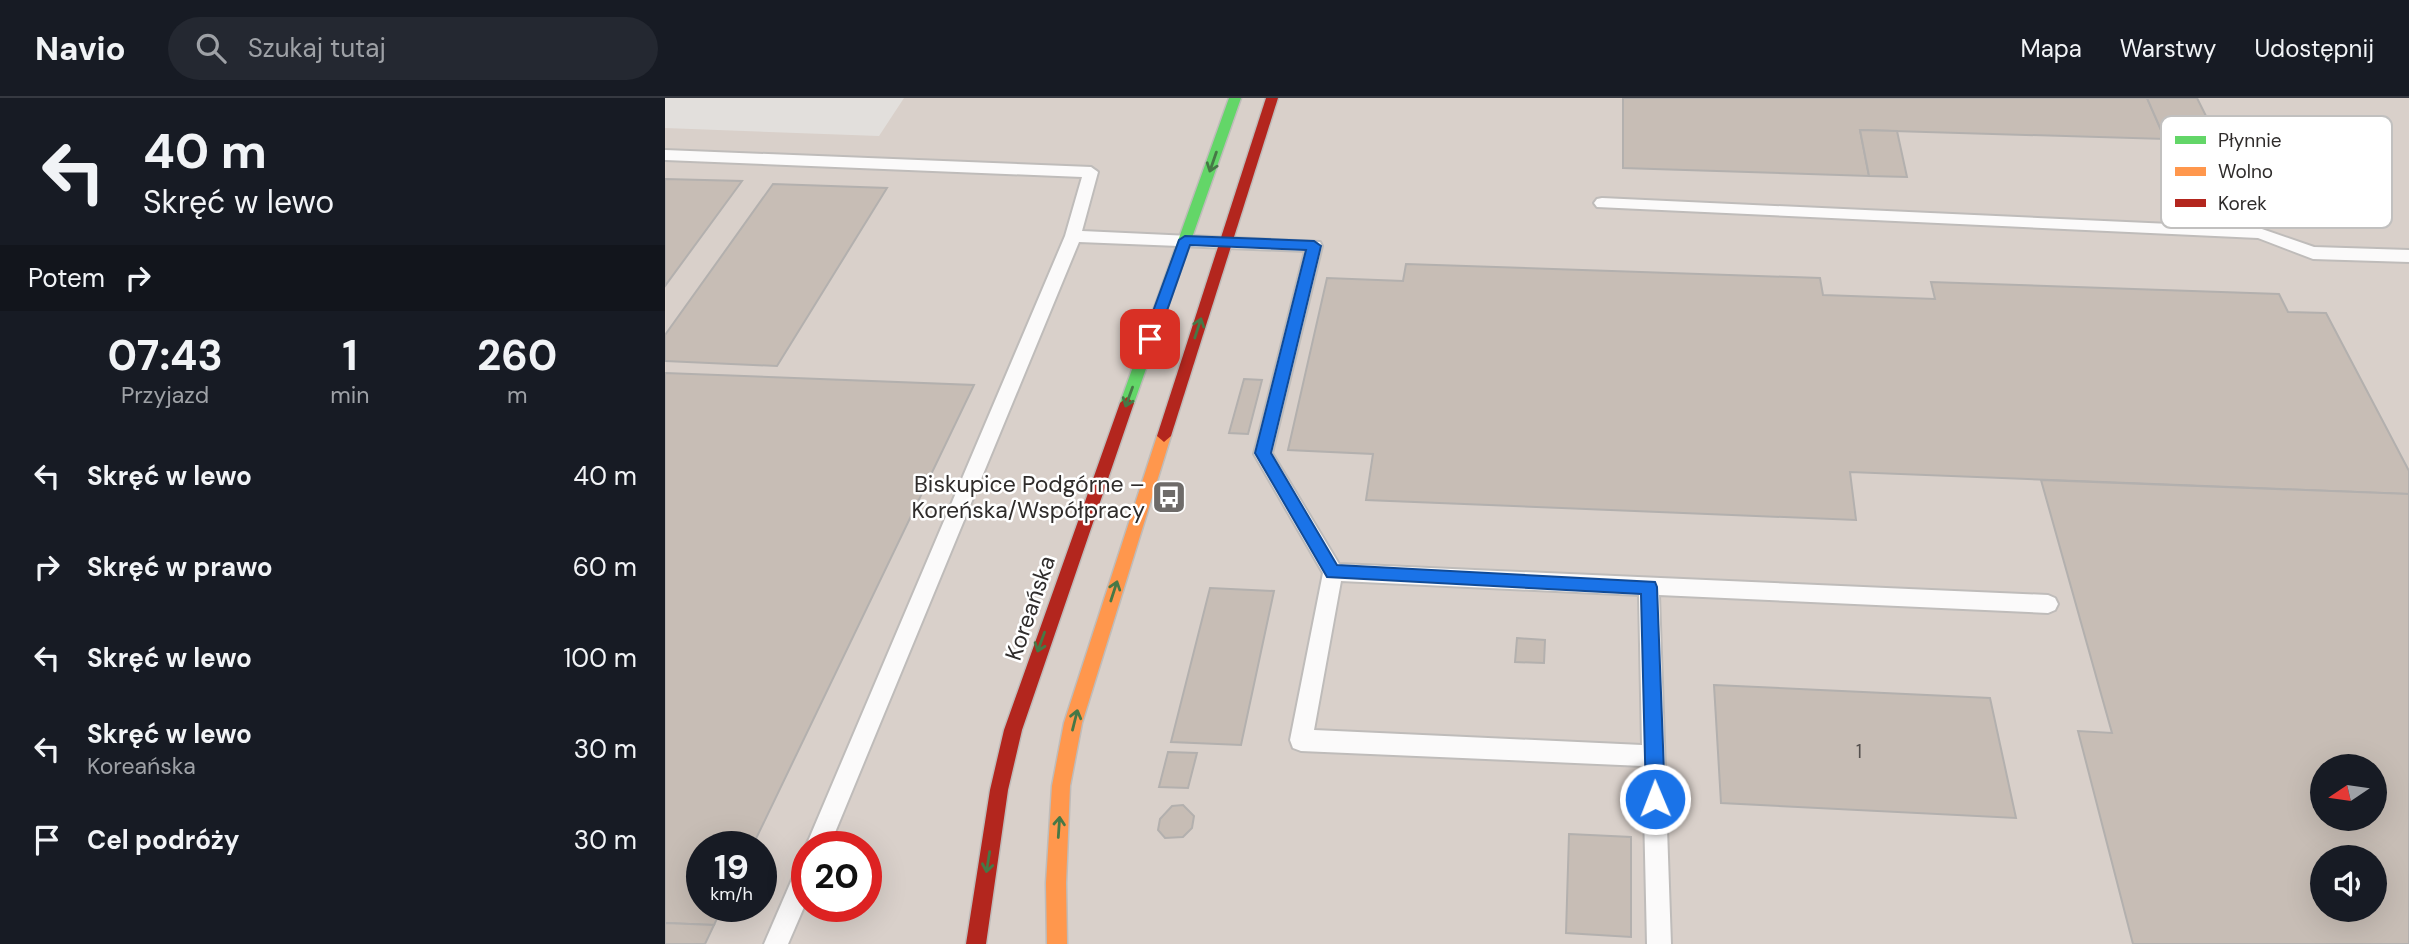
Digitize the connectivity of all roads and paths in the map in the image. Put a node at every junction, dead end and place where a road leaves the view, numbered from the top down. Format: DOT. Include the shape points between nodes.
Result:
graph roads {
  1 [pos="1235,98"];
  2 [pos="1272,98"];
  3 [pos="665,155"];
  4 [pos="1602,203"];
  5 [pos="1073,236"];
  6 [pos="1185,240"];
  7 [pos="1225,243"];
  8 [pos="2409,256"];
  9 [pos="1332,572"];
  10 [pos="1649,587"];
  11 [pos="2048,604"];
  12 [pos="1655,756"];
  13 [pos="824,831"];
  14 [pos="791,909"];
  15 [pos="776,944"];
  16 [pos="976,944"];
  17 [pos="1057,944"];
  18 [pos="1659,944"];
  1 -- 6 [label="street, Koreańska, one-way"];
  2 -- 7 [label="street"];
  3 -- 5 [label="lane" via="1091,173"];
  4 -- 8 [label="lane" via="2259,233 2313,253"];
  5 -- 6 [label="lane"];
  5 -- 13 [label="lane"];
  6 -- 7 [label="lane"];
  6 -- 16 [label="street, Koreańska, one-way" via="1013,730 999,790"];
  7 -- 9 [label="lane" via="1314,246 1263,453"];
  17 -- 7 [label="street, one-way" via="1061,786 1073,723"];
  9 -- 10 [label="lane"];
  9 -- 12 [label="lane" via="1301,740"];
  10 -- 11 [label="lane"];
  10 -- 12 [label="lane"];
  12 -- 18 [label="lane"];
  14 -- 15 [label="lane"];
}
